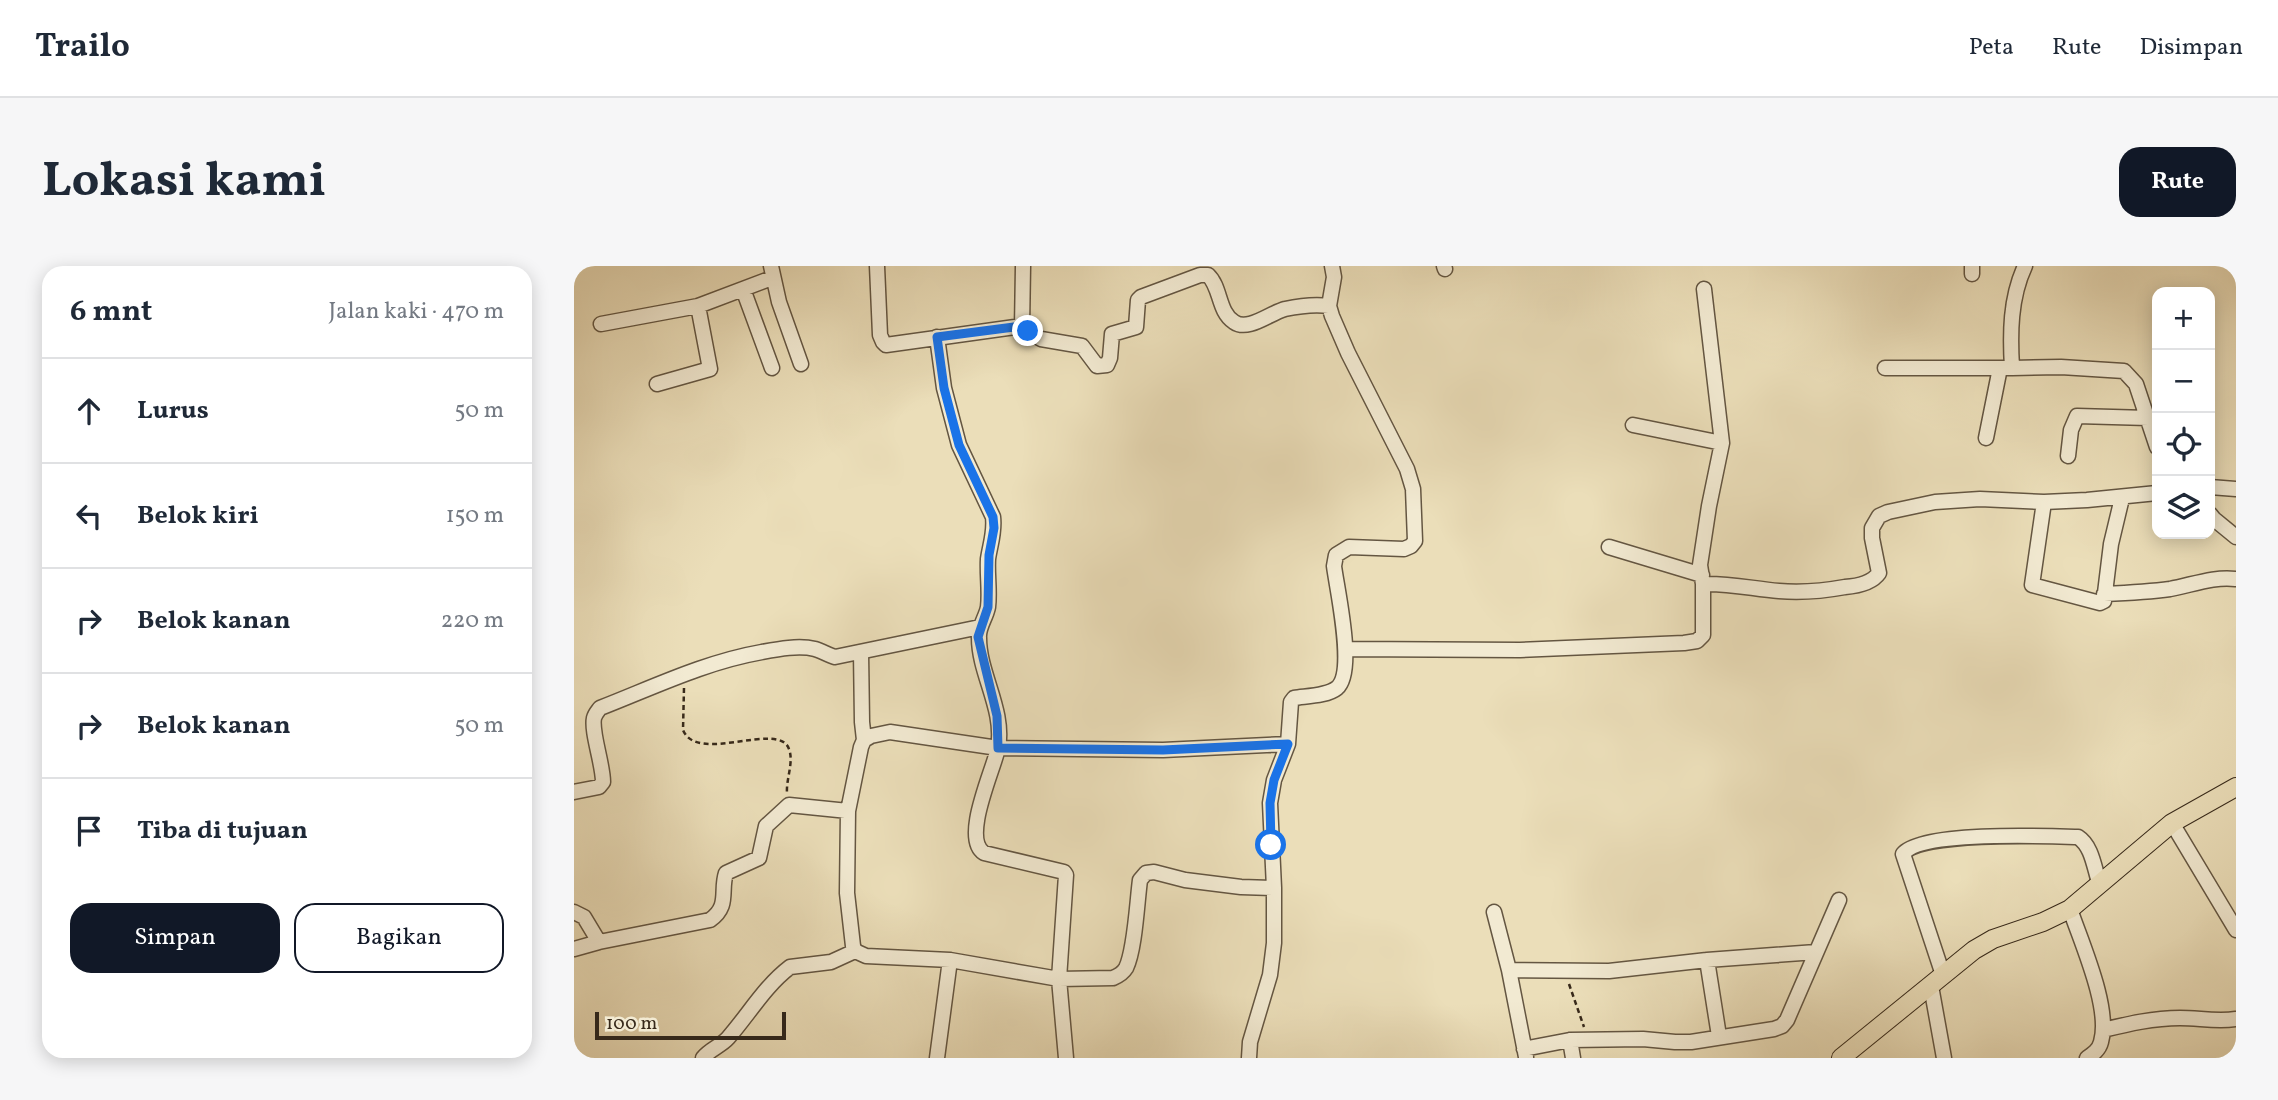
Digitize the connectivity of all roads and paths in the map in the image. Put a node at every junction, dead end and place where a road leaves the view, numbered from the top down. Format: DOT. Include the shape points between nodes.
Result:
graph roads {
  1 [pos="877,266"];
  2 [pos="1023,266"];
  3 [pos="1332,266"];
  4 [pos="2025,266"];
  5 [pos="771,272"];
  6 [pos="743,289"];
  7 [pos="1704,289"];
  8 [pos="698,306"];
  9 [pos="1329,306"];
  10 [pos="601,324"];
  11 [pos="1022,328"];
  12 [pos="937,337"];
  13 [pos="801,364"];
  14 [pos="772,368"];
  15 [pos="1885,368"];
  16 [pos="2006,368"];
  17 [pos="657,384"];
  18 [pos="2148,418"];
  19 [pos="1633,425"];
  20 [pos="2152,431"];
  21 [pos="1986,438"];
  22 [pos="1722,443"];
  23 [pos="2068,456"];
  24 [pos="2215,487"];
  25 [pos="2236,489"];
  26 [pos="2152,494"];
  27 [pos="2122,498"];
  28 [pos="2044,502"];
  29 [pos="2215,518"];
  30 [pos="2236,537"];
  31 [pos="1609,547"];
  32 [pos="2236,579"];
  33 [pos="1702,580"];
  34 [pos="2104,594"];
  35 [pos="980,627"];
  36 [pos="1346,649"];
  37 [pos="862,652"];
  38 [pos="685,674"];
  39 [pos="864,740"];
  40 [pos="1288,744"];
  41 [pos="998,748"];
  42 [pos="2236,788"];
  43 [pos="574,792"];
  44 [pos="789,805"];
  45 [pos="848,811"];
  46 [pos="2172,824"];
  47 [pos="2099,882"];
  48 [pos="1275,888"];
  49 [pos="1839,900"];
  50 [pos="2070,909"];
  51 [pos="574,912"];
  52 [pos="1494,912"];
  53 [pos="2236,930"];
  54 [pos="599,942"];
  55 [pos="574,949"];
  56 [pos="855,951"];
  57 [pos="1816,952"];
  58 [pos="950,960"];
  59 [pos="1707,960"];
  60 [pos="1509,970"];
  61 [pos="1565,970"];
  62 [pos="1059,979"];
  63 [pos="1937,980"];
  64 [pos="2236,1019"];
  65 [pos="2103,1030"];
  66 [pos="1719,1036"];
  67 [pos="1570,1040"];
  68 [pos="1588,1040"];
  69 [pos="1858,1051"];
  70 [pos="1525,1053"];
  71 [pos="703,1058"];
  72 [pos="937,1058"];
  73 [pos="1066,1058"];
  74 [pos="1249,1058"];
  75 [pos="1573,1058"];
  76 [pos="1842,1058"];
  77 [pos="1944,1058"];
  78 [pos="2087,1058"];
  1 -- 12 [label="street" via="883,342 891,346"];
  2 -- 11 [label="street"];
  3 -- 9 [label="street"];
  4 -- 16 [label="street" via="2016,289"];
  5 -- 6 [label="street"];
  5 -- 13 [label="street"];
  6 -- 8 [label="street"];
  6 -- 14 [label="street"];
  7 -- 22 [label="street"];
  8 -- 10 [label="street"];
  8 -- 17 [label="street" via="710,369"];
  9 -- 11 [label="street" via="1286,309 1243,326 1230,319 1212,279 1199,275 1141,297 1136,327 1112,334 1110,358 1102,366 1097,366 1082,346 1041,339"];
  9 -- 36 [label="street" via="1413,489 1415,541 1411,546 1349,547 1336,555"];
  11 -- 12 [label="street"];
  12 -- 35 [label="street" via="959,445 993,517 988,607"];
  15 -- 16 [label="street"];
  16 -- 18 [label="street" via="2124,371 2136,384"];
  16 -- 21 [label="street"];
  18 -- 20 [label="street"];
  18 -- 23 [label="street" via="2077,416"];
  19 -- 22 [label="street"];
  22 -- 33 [label="street" via="1700,565"];
  24 -- 25 [label="street"];
  26 -- 27 [label="street"];
  27 -- 28 [label="street"];
  27 -- 34 [label="street"];
  28 -- 33 [label="street" via="1935,502 1888,512 1879,516 1872,528 1880,573 1875,580 1855,586 1782,592"];
  28 -- 34 [label="street" via="2032,585 2100,603"];
  29 -- 30 [label="street"];
  31 -- 33 [label="street"];
  32 -- 34 [label="street"];
  33 -- 36 [label="street" via="1703,635 1684,643 1520,650"];
  35 -- 37 [label="street"];
  35 -- 41 [label="street" via="980,648 997,716"];
  36 -- 40 [label="street" via="1338,687 1291,702"];
  37 -- 38 [label="street" via="835,657 816,649 783,648 734,657"];
  37 -- 39 [label="street"];
  38 -- 43 [label="street" via="600,708 594,723 603,782"];
  38 -- 44 [label="path" via="685,735 718,744 768,738 783,741 790,754"];
  39 -- 41 [label="street" via="890,732"];
  39 -- 45 [label="street"];
  40 -- 41 [label="street" via="1163,750"];
  40 -- 48 [label="street" via="1270,803"];
  41 -- 62 [label="street" via="985,785 976,843 984,853 1066,875"];
  42 -- 46 [label="main road"];
  44 -- 45 [label="street"];
  44 -- 54 [label="street" via="766,826 759,858 726,873 718,914 710,920"];
  45 -- 56 [label="street" via="847,893"];
  46 -- 47 [label="main road"];
  46 -- 53 [label="street"];
  47 -- 50 [label="main road"];
  47 -- 63 [label="street" via="2085,841 2078,837 1992,835 1907,848 1903,854"];
  48 -- 62 [label="street" via="1146,873 1140,880 1126,969 1113,978"];
  48 -- 74 [label="street" via="1270,975"];
  49 -- 57 [label="street"];
  50 -- 63 [label="main road" via="1993,939"];
  50 -- 65 [label="street" via="2095,984"];
  51 -- 54 [label="street" via="584,917"];
  52 -- 60 [label="street"];
  54 -- 55 [label="street"];
  56 -- 58 [label="street" via="866,956"];
  56 -- 71 [label="street" via="831,962 790,967 726,1041"];
  57 -- 59 [label="street"];
  57 -- 66 [label="street" via="1782,1026"];
  58 -- 62 [label="street"];
  58 -- 72 [label="street"];
  59 -- 61 [label="street" via="1627,970"];
  59 -- 66 [label="street"];
  60 -- 61 [label="street"];
  60 -- 70 [label="street"];
  61 -- 68 [label="path"];
  62 -- 73 [label="street"];
  63 -- 69 [label="main road"];
  63 -- 77 [label="street"];
  64 -- 65 [label="street" via="2143,1020"];
  65 -- 78 [label="street" via="2101,1044"];
  66 -- 68 [label="street" via="1675,1042"];
  67 -- 68 [label="street"];
  67 -- 70 [label="street"];
  67 -- 75 [label="street"];
  69 -- 76 [label="main road"];
}
